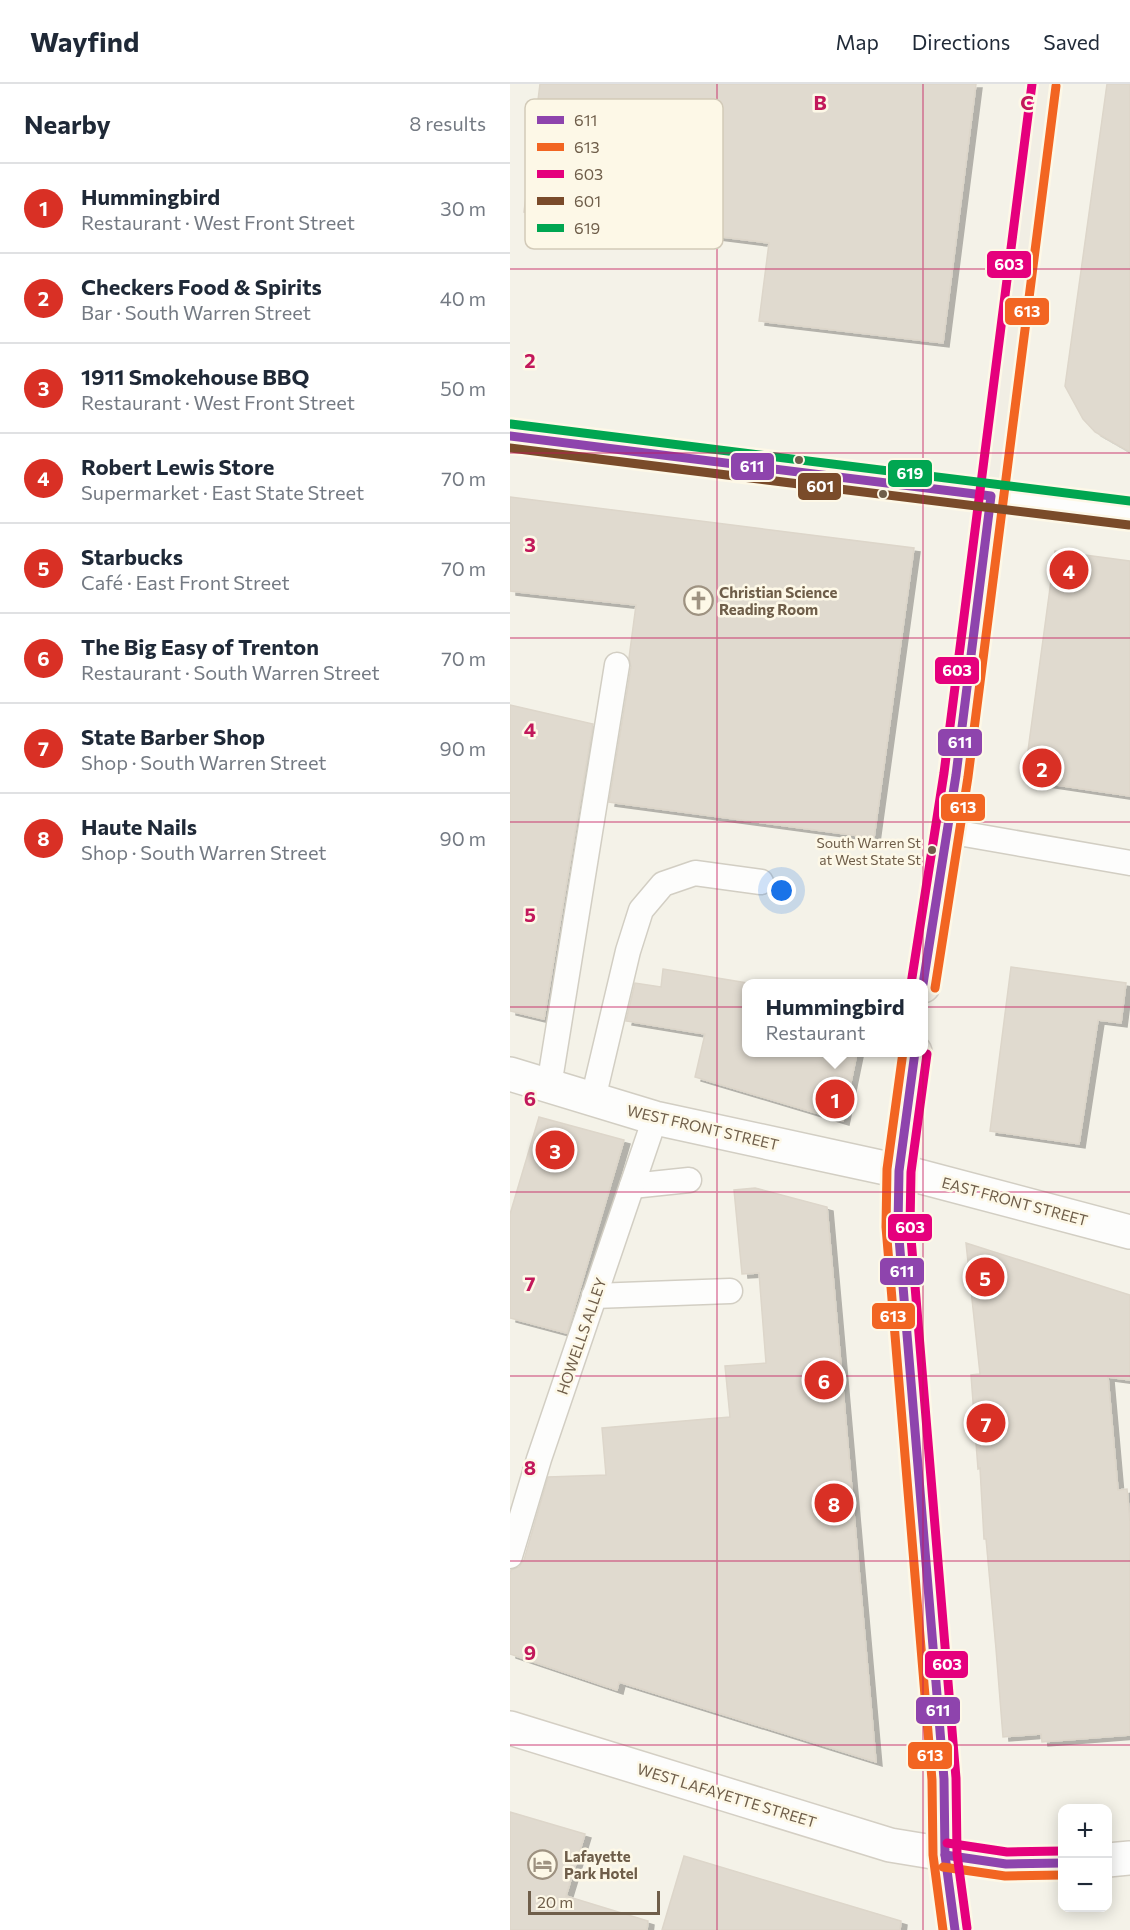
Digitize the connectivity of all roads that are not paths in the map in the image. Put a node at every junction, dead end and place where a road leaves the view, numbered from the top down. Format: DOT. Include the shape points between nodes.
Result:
graph roads {
  1 [pos="1044,84"];
  2 [pos="510,436"];
  3 [pos="991,496"];
  4 [pos="1130,513"];
  5 [pos="617,665"];
  6 [pos="947,831"];
  7 [pos="1130,863"];
  8 [pos="761,882"];
  9 [pos="925,979"];
  10 [pos="914,1057"];
  11 [pos="510,1074"];
  12 [pos="549,1086"];
  13 [pos="593,1099"];
  14 [pos="655,1118"];
  15 [pos="899,1171"];
  16 [pos="689,1180"];
  17 [pos="632,1186"];
  18 [pos="1130,1232"];
  19 [pos="730,1291"];
  20 [pos="594,1296"];
  21 [pos="510,1556"];
  22 [pos="510,1728"];
  23 [pos="945,1855"];
  24 [pos="1130,1858"];
  25 [pos="1112,1860"];
  26 [pos="1058,1863"];
  27 [pos="955,1930"];
  1 -- 3 [label="main road"];
  2 -- 3 [label="street"];
  3 -- 4 [label="street"];
  3 -- 6 [label="main road"];
  5 -- 12 [label="lane"];
  6 -- 7 [label="lane"];
  6 -- 9 [label="main road"];
  8 -- 13 [label="lane" via="695,873 663,884 641,910"];
  10 -- 15 [label="main road"];
  11 -- 12 [label="street, WEST FRONT STREET"];
  12 -- 13 [label="street, WEST FRONT STREET"];
  13 -- 14 [label="street, WEST FRONT STREET"];
  14 -- 15 [label="street, WEST FRONT STREET"];
  14 -- 17 [label="lane, HOWELLS ALLEY"];
  15 -- 18 [label="street, EAST FRONT STREET"];
  15 -- 23 [label="main road" via="898,1226 944,1779"];
  16 -- 17 [label="lane"];
  17 -- 20 [label="lane, HOWELLS ALLEY"];
  19 -- 20 [label="lane"];
  20 -- 21 [label="lane, HOWELLS ALLEY"];
  22 -- 23 [label="street, WEST LAFAYETTE STREET" via="890,1845"];
  23 -- 26 [label="street, WEST LAFAYETTE STREET" via="1006,1864"];
  23 -- 27 [label="main road"];
  24 -- 25 [label="street"];
}
